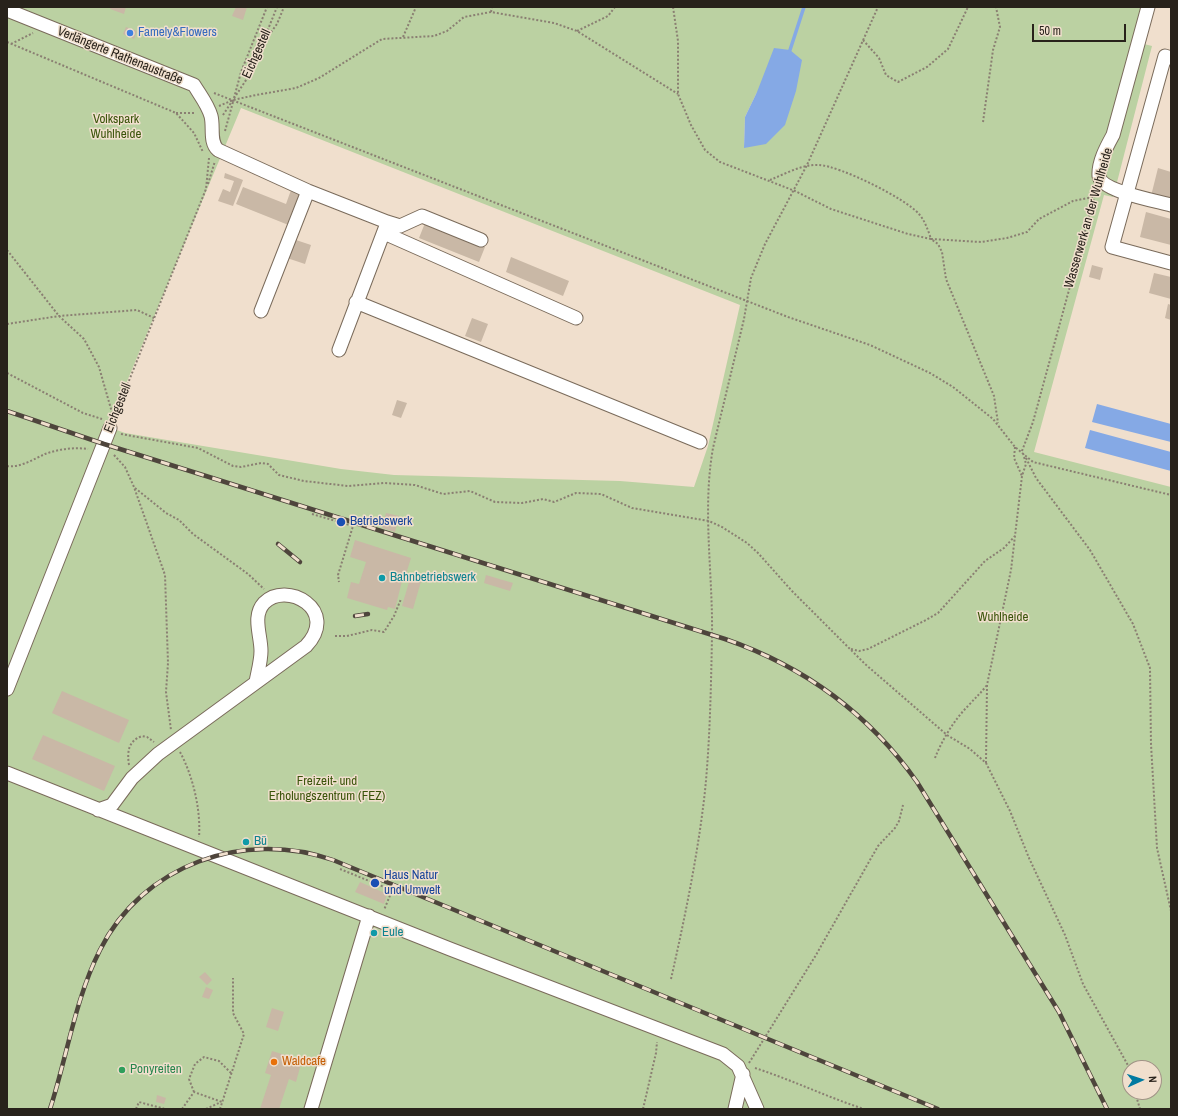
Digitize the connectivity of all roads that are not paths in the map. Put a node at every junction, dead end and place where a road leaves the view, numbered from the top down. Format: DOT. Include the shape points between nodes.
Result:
graph roads {
  1 [pos="1148,7"];
  2 [pos="7,10"];
  3 [pos="1171,58"];
  4 [pos="308,191"];
  5 [pos="1128,193"];
  6 [pos="1171,205"];
  7 [pos="386,227"];
  8 [pos="481,240"];
  9 [pos="1171,263"];
  10 [pos="356,302"];
  11 [pos="261,311"];
  12 [pos="576,318"];
  13 [pos="339,350"];
  14 [pos="109,424"];
  15 [pos="700,442"];
  16 [pos="256,682"];
  17 [pos="7,689"];
  18 [pos="7,773"];
  19 [pos="98,810"];
  20 [pos="374,918"];
  21 [pos="743,1074"];
  22 [pos="311,1109"];
  23 [pos="736,1109"];
  24 [pos="757,1109"];
  1 -- 5 [label="lane, Wasserwerk an der Wuhlheide" via="1113,135 1104,153 1099,172 1101,180 1115,190"];
  2 -- 4 [label="lane, Verlängerte Rathenaustraße" via="194,85 209,110 213,124 213,142 218,150"];
  3 -- 5 [label="lane" via="1165,56"];
  4 -- 7 [label="lane, Verlängerte Rathenaustraße"];
  4 -- 11 [label="lane"];
  5 -- 6 [label="lane"];
  5 -- 9 [label="lane" via="1112,247"];
  7 -- 8 [label="lane" via="400,226 422,216"];
  7 -- 10 [label="lane"];
  7 -- 12 [label="lane"];
  10 -- 13 [label="lane"];
  10 -- 15 [label="lane"];
  14 -- 17 [label="lane, Eichgestell"];
  16 -- 16 [label="lane" via="312,639 316,618 314,610 304,600 290,595 271,598 259,611 261,649"];
  16 -- 19 [label="lane" via="158,754 132,778 112,805"];
  18 -- 19 [label="lane"];
  19 -- 20 [label="lane"];
  20 -- 21 [label="lane" via="723,1054 738,1066"];
  20 -- 22 [label="lane"];
  21 -- 23 [label="lane"];
  21 -- 24 [label="lane"];
}
